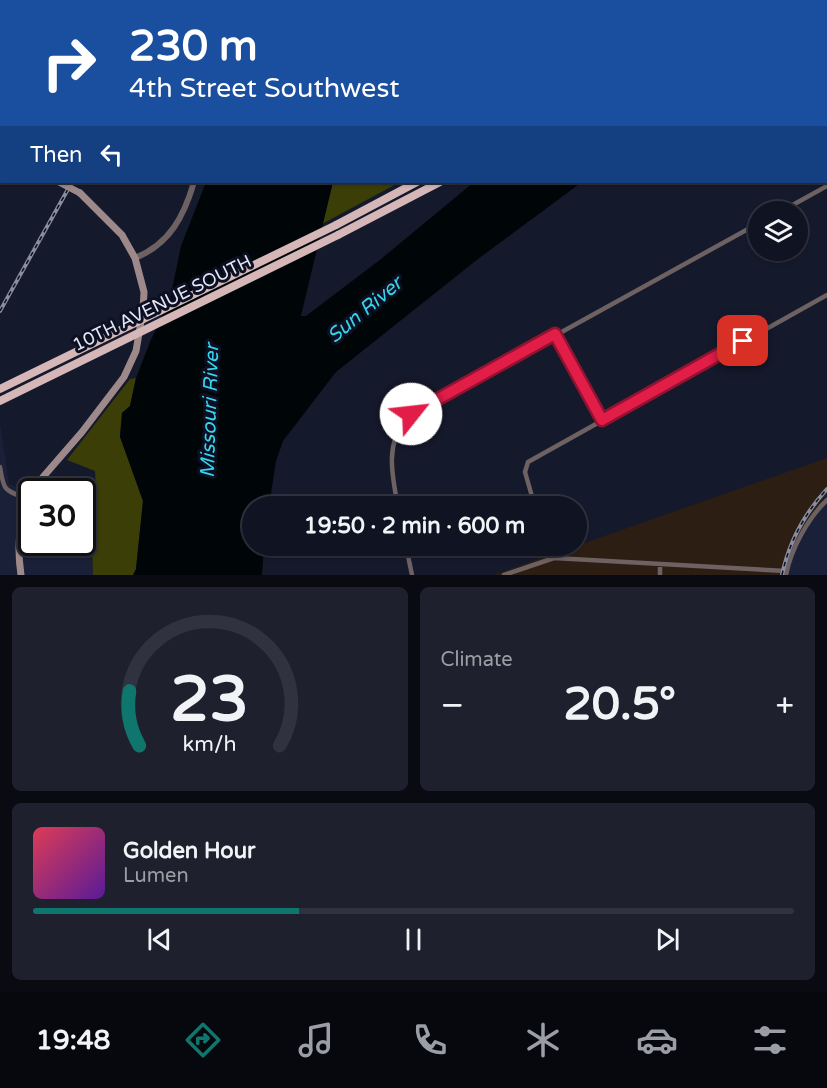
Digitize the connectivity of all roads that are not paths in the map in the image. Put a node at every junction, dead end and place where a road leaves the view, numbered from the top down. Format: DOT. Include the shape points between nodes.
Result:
graph roads {
  1 [pos="60,183"];
  2 [pos="194,183"];
  3 [pos="415,183"];
  4 [pos="438,183"];
  5 [pos="827,186"];
  6 [pos="800,201"];
  7 [pos="748,229"];
  8 [pos="135,258"];
  9 [pos="827,295"];
  10 [pos="555,334"];
  11 [pos="0,389"];
  12 [pos="0,401"];
  13 [pos="602,420"];
  14 [pos="0,467"];
  15 [pos="42,478"];
  16 [pos="18,493"];
  17 [pos="397,496"];
  18 [pos="532,496"];
  19 [pos="827,500"];
  20 [pos="19,556"];
  21 [pos="408,556"];
  22 [pos="554,558"];
  23 [pos="660,564"];
  24 [pos="786,573"];
  25 [pos="21,575"];
  26 [pos="412,575"];
  27 [pos="504,575"];
  28 [pos="660,575"];
  1 -- 8 [label="main road, bridge" via="80,193 122,235"];
  2 -- 8 [label="street" via="175,227 152,252"];
  3 -- 11 [label="highway, 10TH AVENUE SOUTH, bridge"];
  4 -- 12 [label="highway, 10TH AVENUE SOUTH, bridge"];
  5 -- 6 [label="street"];
  7 -- 10 [label="street"];
  8 -- 15 [label="main road" via="144,292 136,351 124,377"];
  9 -- 13 [label="street"];
  10 -- 13 [label="street"];
  10 -- 17 [label="street" via="404,421 394,438 391,454"];
  13 -- 18 [label="street" via="528,462 525,472"];
  14 -- 16 [label="street" via="3,486"];
  19 -- 24 [label="street" via="805,530"];
  20 -- 25 [label="main road"];
  21 -- 26 [label="street"];
  22 -- 23 [label="street"];
  22 -- 27 [label="street"];
  23 -- 24 [label="street"];
  23 -- 28 [label="street"];
}
